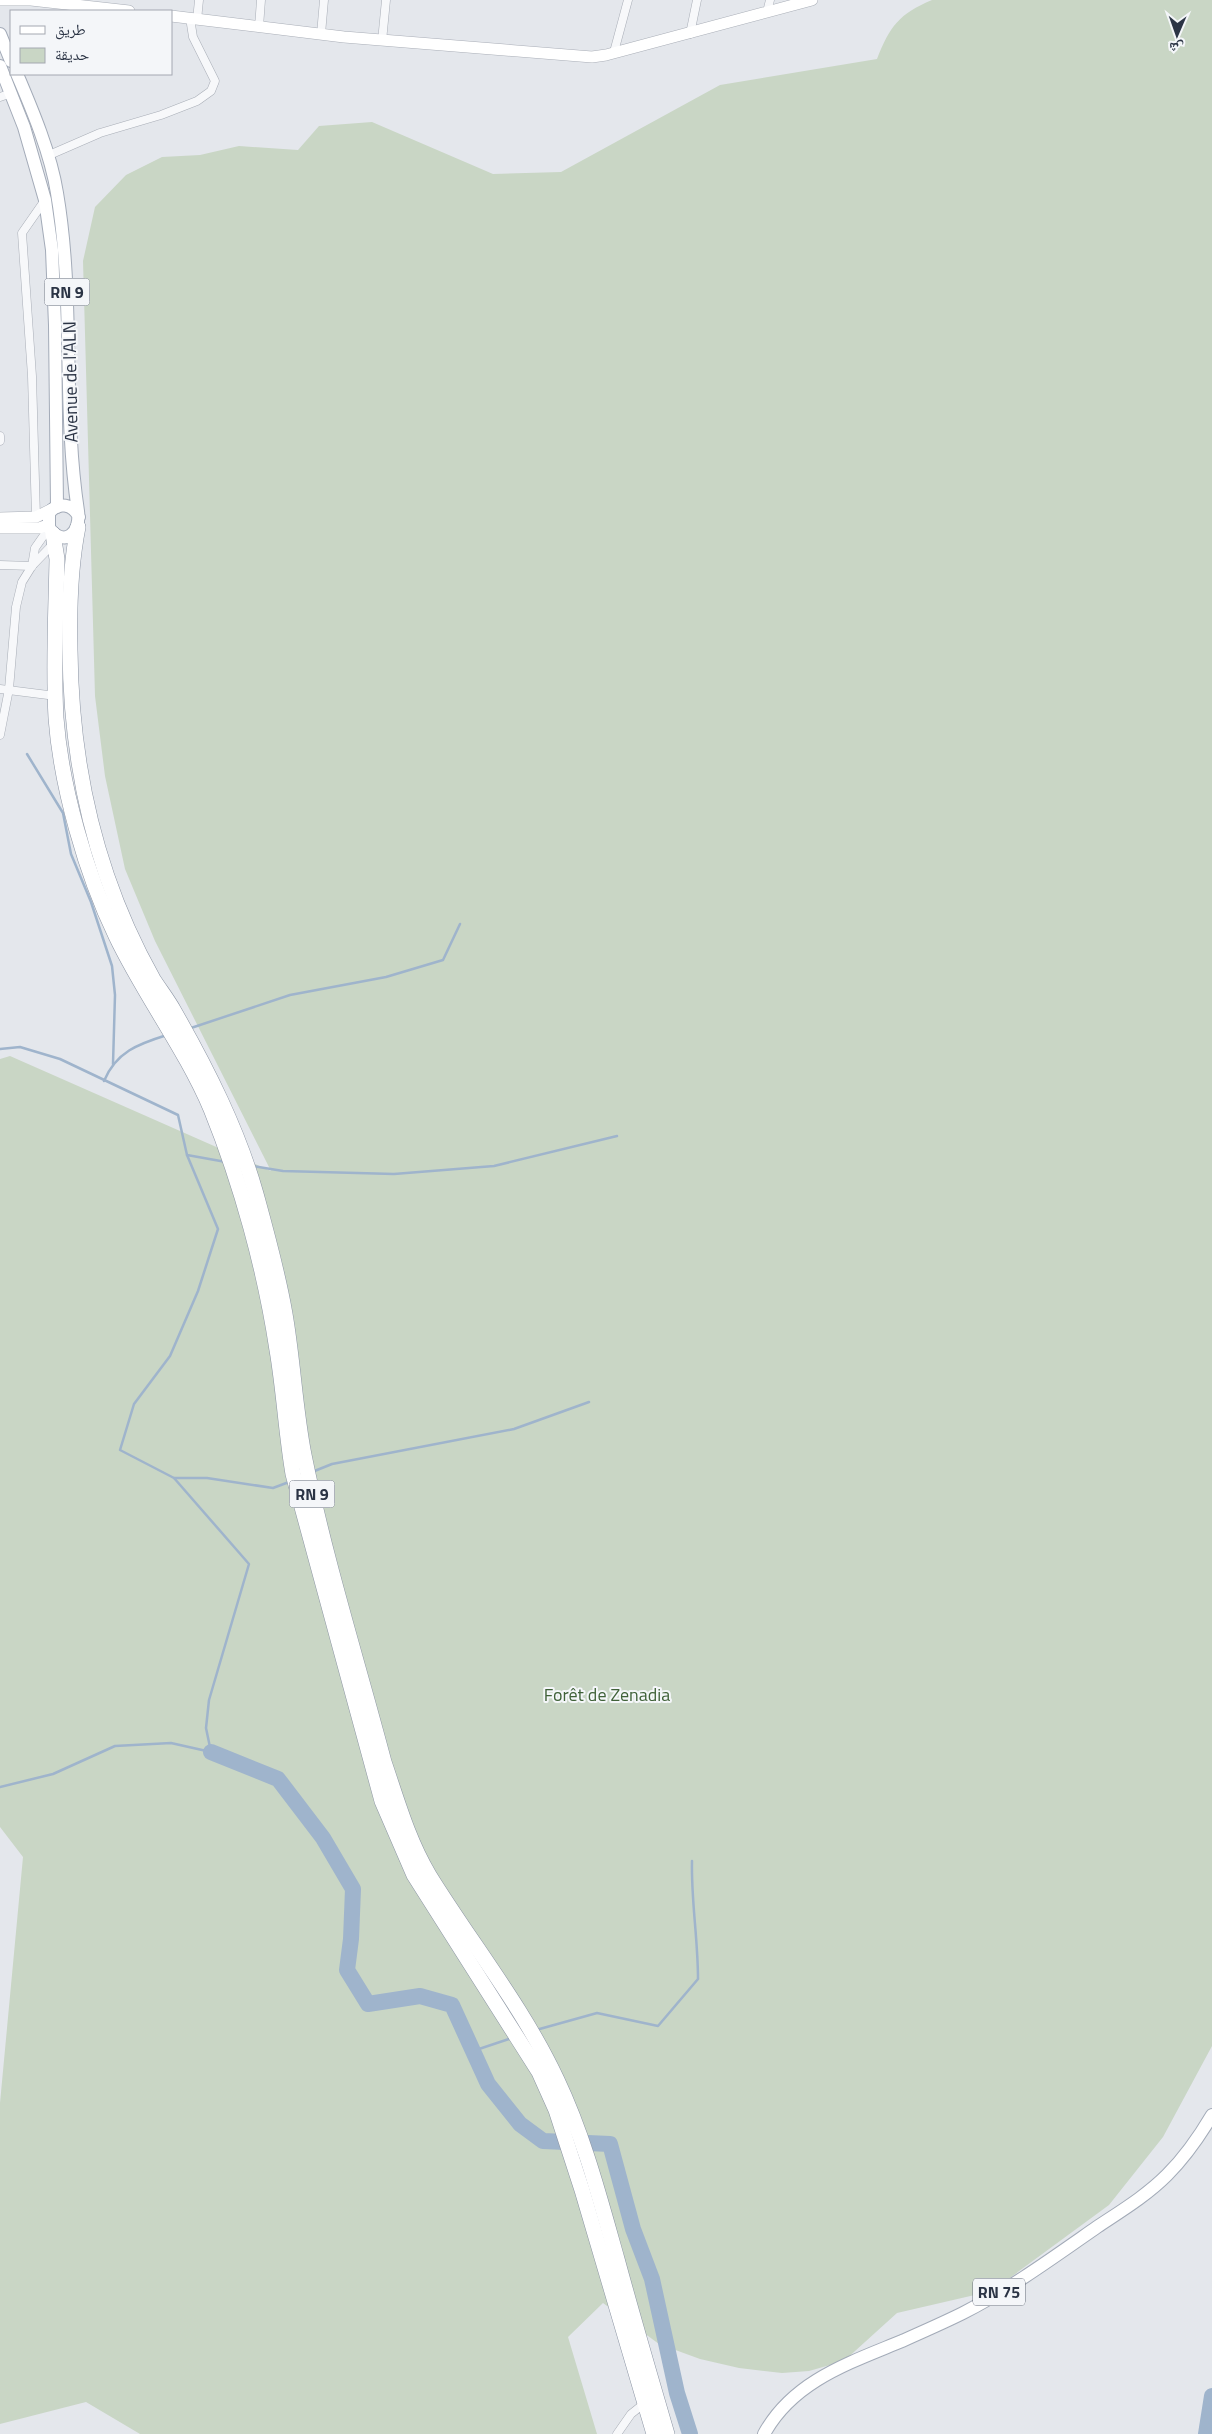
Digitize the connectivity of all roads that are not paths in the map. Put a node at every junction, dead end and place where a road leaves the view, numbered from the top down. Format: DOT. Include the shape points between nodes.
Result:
graph roads {
  1 [pos="0,0"];
  2 [pos="199,0"];
  3 [pos="261,0"];
  4 [pos="324,0"];
  5 [pos="386,0"];
  6 [pos="628,0"];
  7 [pos="697,0"];
  8 [pos="770,0"];
  9 [pos="812,0"];
  10 [pos="105,4"];
  11 [pos="126,10"];
  12 [pos="767,12"];
  13 [pos="172,16"];
  14 [pos="193,19"];
  15 [pos="259,27"];
  16 [pos="0,34"];
  17 [pos="321,34"];
  18 [pos="690,34"];
  19 [pos="382,41"];
  20 [pos="614,52"];
  21 [pos="10,59"];
  22 [pos="0,66"];
  23 [pos="17,75"];
  24 [pos="6,95"];
  25 [pos="47,156"];
  26 [pos="45,200"];
  27 [pos="0,436"];
  28 [pos="0,440"];
  29 [pos="54,508"];
  30 [pos="36,516"];
  31 [pos="0,518"];
  32 [pos="79,522"];
  33 [pos="0,528"];
  34 [pos="52,534"];
  35 [pos="0,565"];
  36 [pos="32,566"];
  37 [pos="0,689"];
  38 [pos="9,689"];
  39 [pos="56,696"];
  40 [pos="0,735"];
  41 [pos="1212,2115"];
  42 [pos="650,2399"];
  43 [pos="617,2434"];
  44 [pos="654,2434"];
  45 [pos="667,2434"];
  46 [pos="764,2434"];
  1 -- 10 [label="street"];
  2 -- 14 [label="street"];
  3 -- 15 [label="street"];
  4 -- 17 [label="street"];
  5 -- 19 [label="street"];
  6 -- 20 [label="street"];
  7 -- 18 [label="street"];
  8 -- 12 [label="street"];
  9 -- 12 [label="street"];
  10 -- 11 [label="street"];
  12 -- 18 [label="street"];
  13 -- 14 [label="street"];
  14 -- 15 [label="street"];
  14 -- 25 [label="street" via="193,37 215,81 210,91 198,101 100,133"];
  15 -- 17 [label="street"];
  16 -- 21 [label="main road"];
  17 -- 19 [label="street"];
  18 -- 20 [label="street"];
  19 -- 20 [label="street" via="592,57"];
  22 -- 24 [label="main road"];
  23 -- 25 [label="main road, Avenue de l'ALN / RN 9"];
  24 -- 26 [label="main road"];
  25 -- 32 [label="main road, Avenue de l'ALN / RN 9" via="57,191 66,263 70,325 70,438"];
  26 -- 29 [label="main road" via="52,250 55,325"];
  26 -- 30 [label="street" via="22,233 32,376"];
  27 -- 28 [label="street"];
  29 -- 30 [label="street"];
  29 -- 32 [label="main road" via="68,506 76,512"];
  29 -- 34 [label="main road" via="47,518"];
  30 -- 31 [label="street"];
  32 -- 34 [label="main road" via="72,535"];
  32 -- 42 [label="highway, RN 9" via="71,580 70,700 75,750 90,825 115,901 154,980 208,1073 240,1146 256,1194 276,1262 313,1499 397,1801 428,1874 521,2014 574,2119 598,2192"];
  33 -- 34 [label="street" via="39,528"];
  34 -- 36 [label="street"];
  34 -- 36 [label="street" via="35,548"];
  34 -- 39 [label="highway, RN 9" via="57,559"];
  35 -- 36 [label="street"];
  36 -- 38 [label="street" via="22,582 16,607"];
  37 -- 38 [label="street"];
  38 -- 39 [label="street"];
  38 -- 40 [label="street"];
  39 -- 42 [label="highway, RN 9" via="57,727 67,785 102,904 130,965 195,1074 211,1109 244,1209 276,1343 293,1474 382,1801 414,1875 539,2072 556,2110"];
  41 -- 46 [label="main road, RN 75" via="1181,2160 1135,2201 981,2304 833,2370 809,2384 787,2402"];
  42 -- 43 [label="street" via="632,2414"];
  42 -- 44 [label="highway, RN 9"];
  42 -- 45 [label="highway, RN 9"];
}
